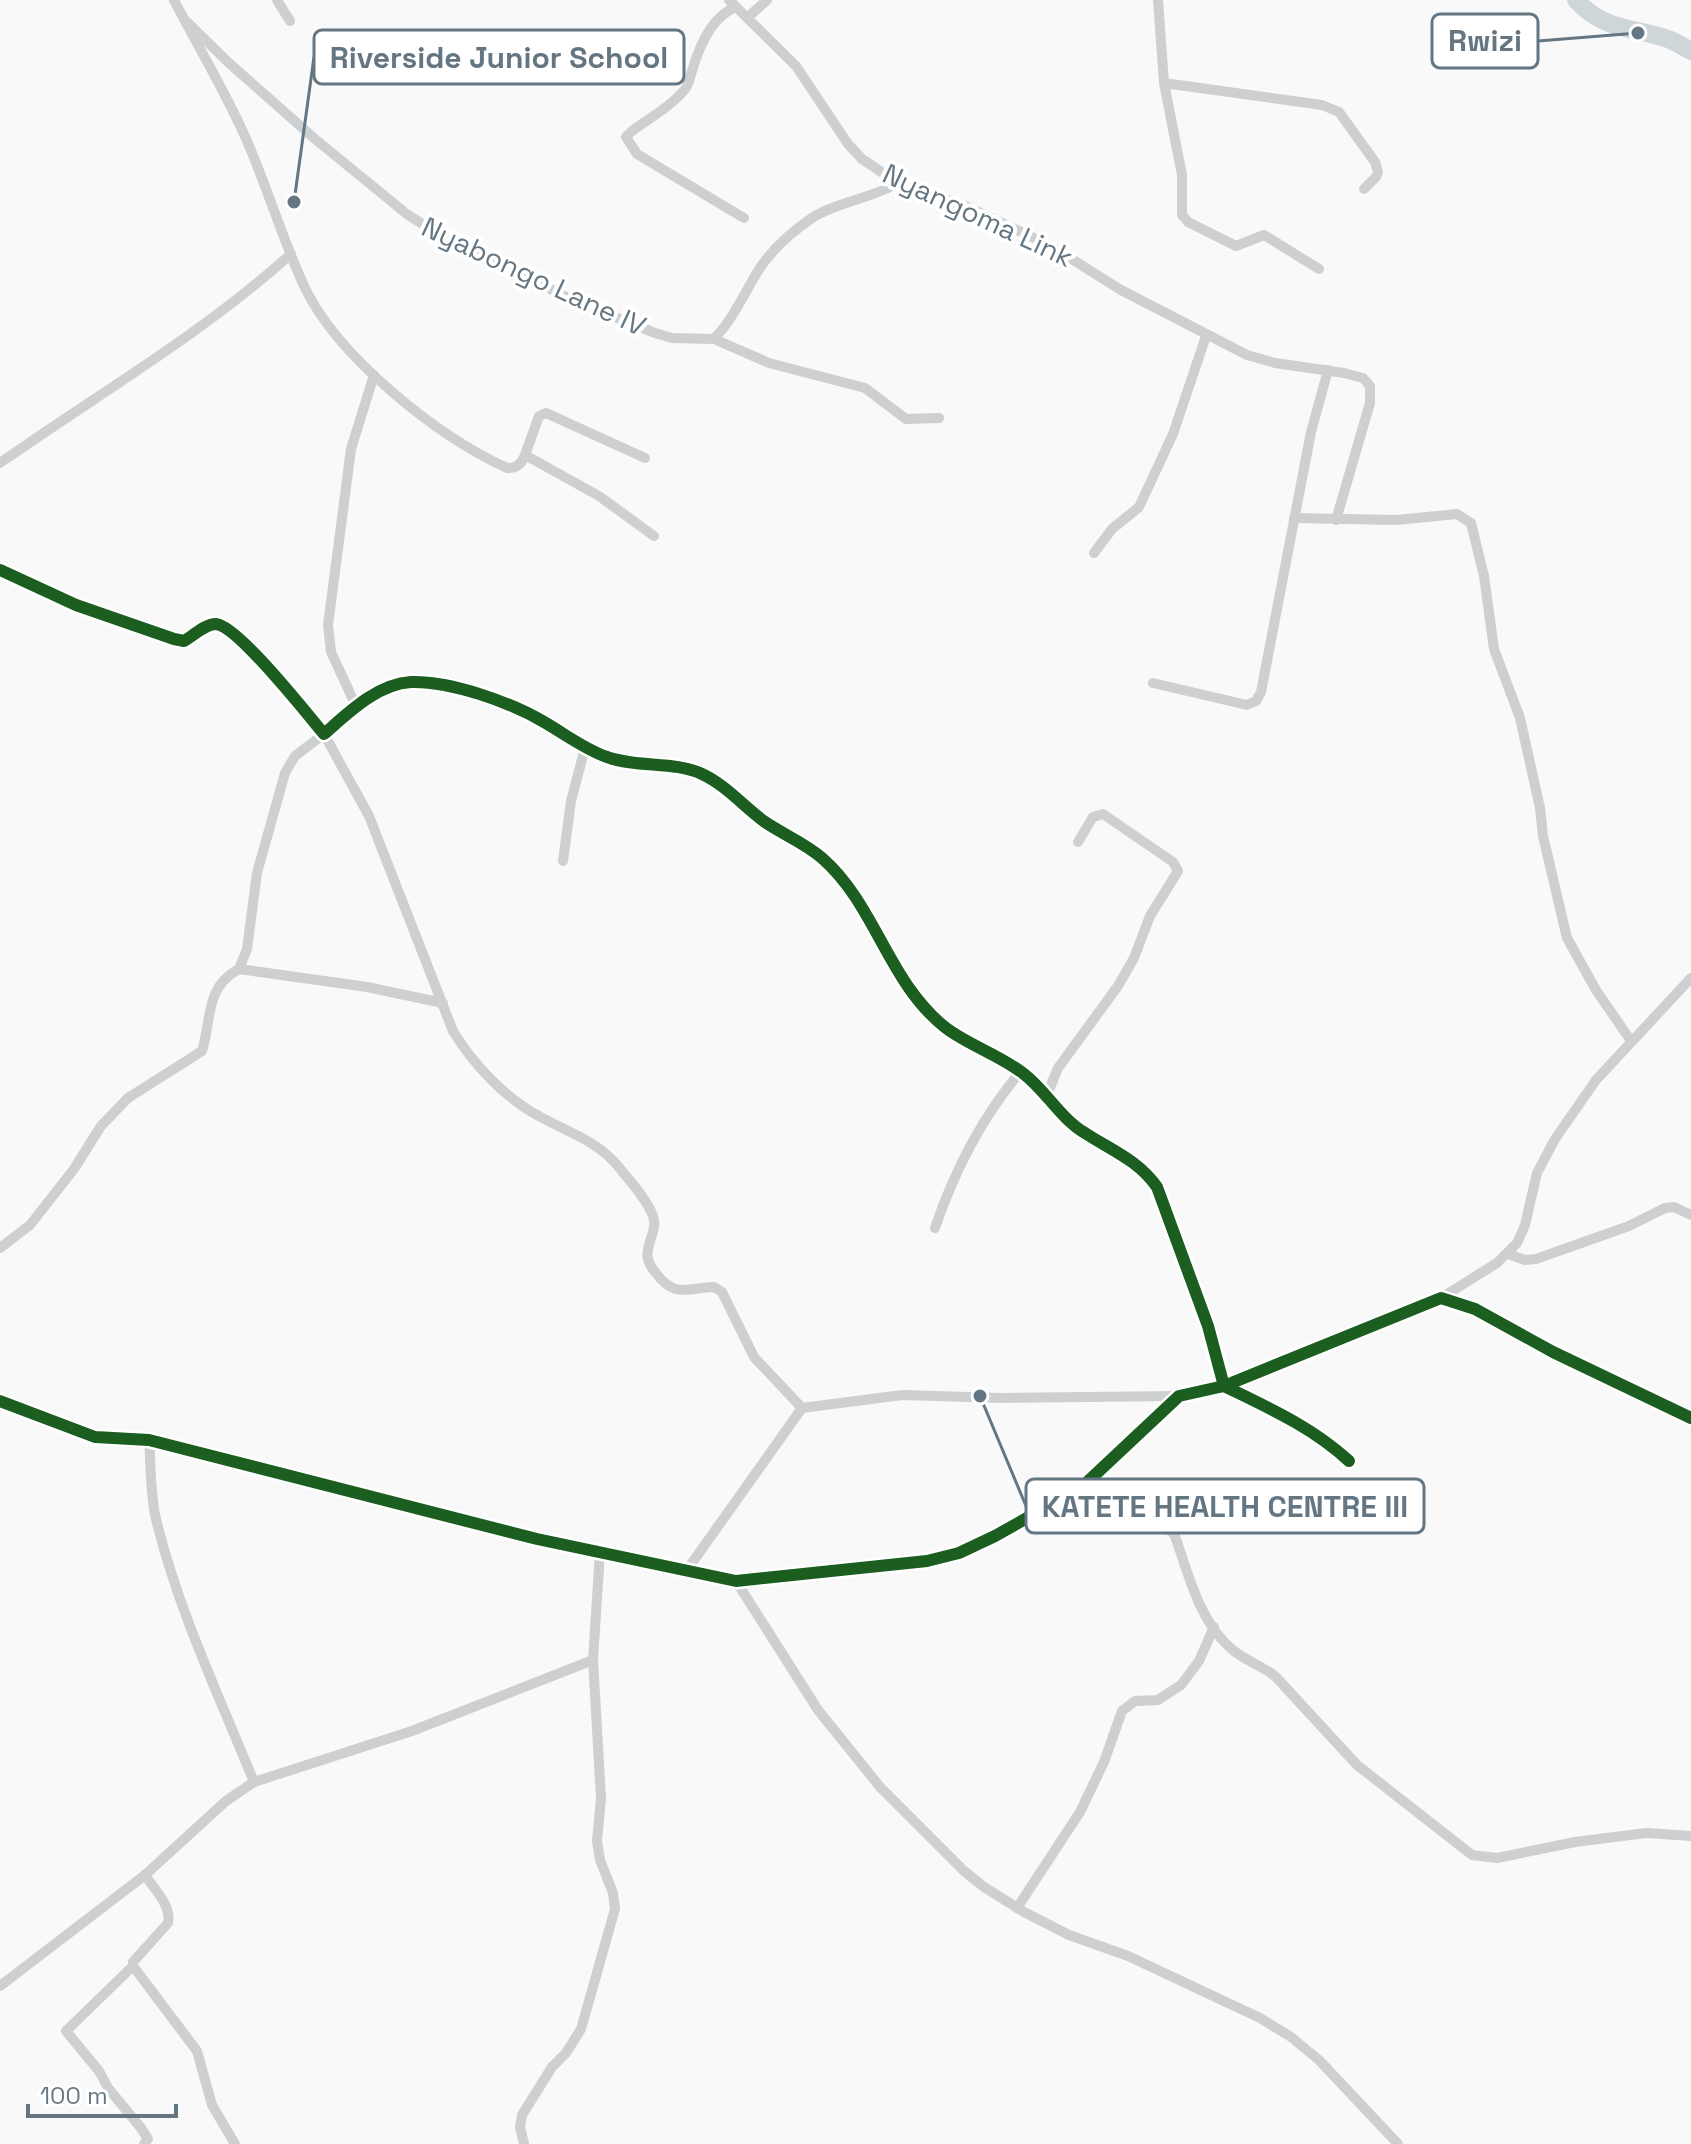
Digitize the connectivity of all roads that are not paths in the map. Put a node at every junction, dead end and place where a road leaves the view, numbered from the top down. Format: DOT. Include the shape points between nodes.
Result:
graph roads {
  1 [pos="174,0"];
  2 [pos="277,0"];
  3 [pos="767,0"];
  4 [pos="1158,0"];
  5 [pos="733,3"];
  6 [pos="748,17"];
  7 [pos="184,19"];
  8 [pos="290,21"];
  9 [pos="1164,83"];
  10 [pos="898,183"];
  11 [pos="1364,189"];
  12 [pos="744,218"];
  13 [pos="291,254"];
  14 [pos="1319,269"];
  15 [pos="1206,336"];
  16 [pos="714,339"];
  17 [pos="1328,370"];
  18 [pos="374,375"];
  19 [pos="939,418"];
  20 [pos="525,455"];
  21 [pos="645,458"];
  22 [pos="0,463"];
  23 [pos="1294,518"];
  24 [pos="1336,520"];
  25 [pos="654,536"];
  26 [pos="1094,553"];
  27 [pos="0,570"];
  28 [pos="1153,683"];
  29 [pos="356,706"];
  30 [pos="324,734"];
  31 [pos="585,748"];
  32 [pos="1078,842"];
  33 [pos="563,861"];
  34 [pos="239,969"];
  35 [pos="1691,978"];
  36 [pos="443,1003"];
  37 [pos="1631,1041"];
  38 [pos="1021,1071"];
  39 [pos="1047,1095"];
  40 [pos="1691,1215"];
  41 [pos="935,1228"];
  42 [pos="0,1248"];
  43 [pos="1508,1254"];
  44 [pos="1441,1298"];
  45 [pos="1224,1386"];
  46 [pos="1179,1396"];
  47 [pos="0,1401"];
  48 [pos="802,1408"];
  49 [pos="1691,1418"];
  50 [pos="149,1440"];
  51 [pos="1349,1461"];
  52 [pos="1072,1493"];
  53 [pos="600,1552"];
  54 [pos="687,1570"];
  55 [pos="736,1581"];
  56 [pos="1214,1627"];
  57 [pos="593,1660"];
  58 [pos="254,1782"];
  59 [pos="1691,1836"];
  60 [pos="145,1875"];
  61 [pos="1017,1908"];
  62 [pos="133,1966"];
  63 [pos="1,1984"];
  64 [pos="144,2144"];
  65 [pos="235,2144"];
  66 [pos="524,2144"];
  67 [pos="1398,2144"];
  1 -- 7 [label="street"];
  2 -- 8 [label="street"];
  3 -- 6 [label="street"];
  4 -- 9 [label="street"];
  5 -- 6 [label="street, Nyangoma Link"];
  5 -- 12 [label="street" via="713,25 688,86 626,137 637,154"];
  6 -- 10 [label="street, Nyangoma Link" via="796,66 848,144"];
  7 -- 13 [label="street" via="247,141"];
  7 -- 16 [label="street, Nyabongo Lane IV" via="281,110 422,225 577,302 655,333"];
  9 -- 11 [label="street" via="1322,105 1339,112 1375,162 1376,177"];
  9 -- 14 [label="street" via="1182,175 1184,219 1236,246 1264,235"];
  10 -- 15 [label="street, Nyangoma Link" via="966,206 1051,246"];
  10 -- 16 [label="street" via="826,210 800,226 763,263"];
  13 -- 18 [label="street" via="320,315"];
  13 -- 22 [label="street" via="195,330"];
  15 -- 17 [label="street, Nyangoma Link" via="1275,363"];
  15 -- 26 [label="street" via="1173,434 1139,507"];
  16 -- 19 [label="street, Nyabongo Lane IV" via="769,363 865,388 906,419"];
  17 -- 23 [label="street"];
  17 -- 24 [label="street, Nyangoma Link" via="1363,378 1371,391"];
  18 -- 20 [label="street" via="443,430 490,459 512,468"];
  18 -- 29 [label="street" via="351,449 328,625 331,652"];
  20 -- 21 [label="street" via="539,416 546,413"];
  20 -- 25 [label="street" via="599,496"];
  23 -- 24 [label="street"];
  23 -- 28 [label="street" via="1269,659 1256,701 1247,705"];
  24 -- 37 [label="street" via="1457,514 1471,523 1494,649 1520,718 1567,938"];
  27 -- 30 [label="street" via="76,605 174,639 184,641 218,624 229,629"];
  29 -- 30 [label="street"];
  29 -- 31 [label="street" via="409,682 440,685 515,707"];
  30 -- 34 [label="street" via="295,756 285,773 257,873 247,949"];
  30 -- 36 [label="street" via="369,816"];
  31 -- 33 [label="street"];
  31 -- 38 [label="street" via="625,763 702,774 813,851 842,879 922,1007 948,1029"];
  32 -- 39 [label="street" via="1093,817 1103,814 1173,862 1178,871 1150,916 1118,986 1058,1068"];
  34 -- 36 [label="street"];
  34 -- 42 [label="street" via="214,991 202,1051 128,1098 101,1126 30,1225"];
  35 -- 37 [label="street"];
  36 -- 48 [label="street" via="461,1044 516,1101 598,1146 615,1162 654,1220 648,1250 653,1271 669,1288 682,1292 714,1287 722,1292 754,1357"];
  37 -- 43 [label="street" via="1596,1080 1544,1156 1525,1225"];
  38 -- 39 [label="street"];
  38 -- 41 [label="street" via="982,1127 948,1190"];
  39 -- 45 [label="street" via="1083,1132 1131,1160 1157,1187"];
  40 -- 43 [label="street" via="1665,1208 1536,1259"];
  43 -- 44 [label="street"];
  44 -- 45 [label="street"];
  44 -- 49 [label="street" via="1475,1309"];
  45 -- 46 [label="street"];
  45 -- 51 [label="street" via="1286,1416"];
  46 -- 48 [label="street" via="902,1395"];
  46 -- 52 [label="street"];
  47 -- 50 [label="street" via="95,1437"];
  48 -- 54 [label="street"];
  50 -- 53 [label="street"];
  50 -- 58 [label="street" via="155,1515 168,1560"];
  52 -- 55 [label="street" via="943,1558"];
  52 -- 56 [label="street" via="1171,1531"];
  53 -- 54 [label="street"];
  53 -- 57 [label="street"];
  54 -- 55 [label="street"];
  55 -- 61 [label="street" via="818,1710 880,1787 964,1871"];
  56 -- 59 [label="street" via="1232,1650 1276,1677 1357,1765 1472,1855 1497,1858 1646,1833"];
  56 -- 61 [label="street" via="1181,1685 1158,1700 1135,1701 1122,1711 1080,1812"];
  57 -- 58 [label="street" via="412,1731"];
  57 -- 66 [label="street" via="601,1798 597,1841 615,1909 581,2029 522,2115"];
  58 -- 60 [label="street"];
  60 -- 62 [label="street" via="170,1915"];
  60 -- 63 [label="street"];
  61 -- 67 [label="street" via="1291,2037"];
  62 -- 64 [label="street" via="66,2033 141,2128 148,2139"];
  62 -- 65 [label="street" via="197,2051 212,2105"];
}
